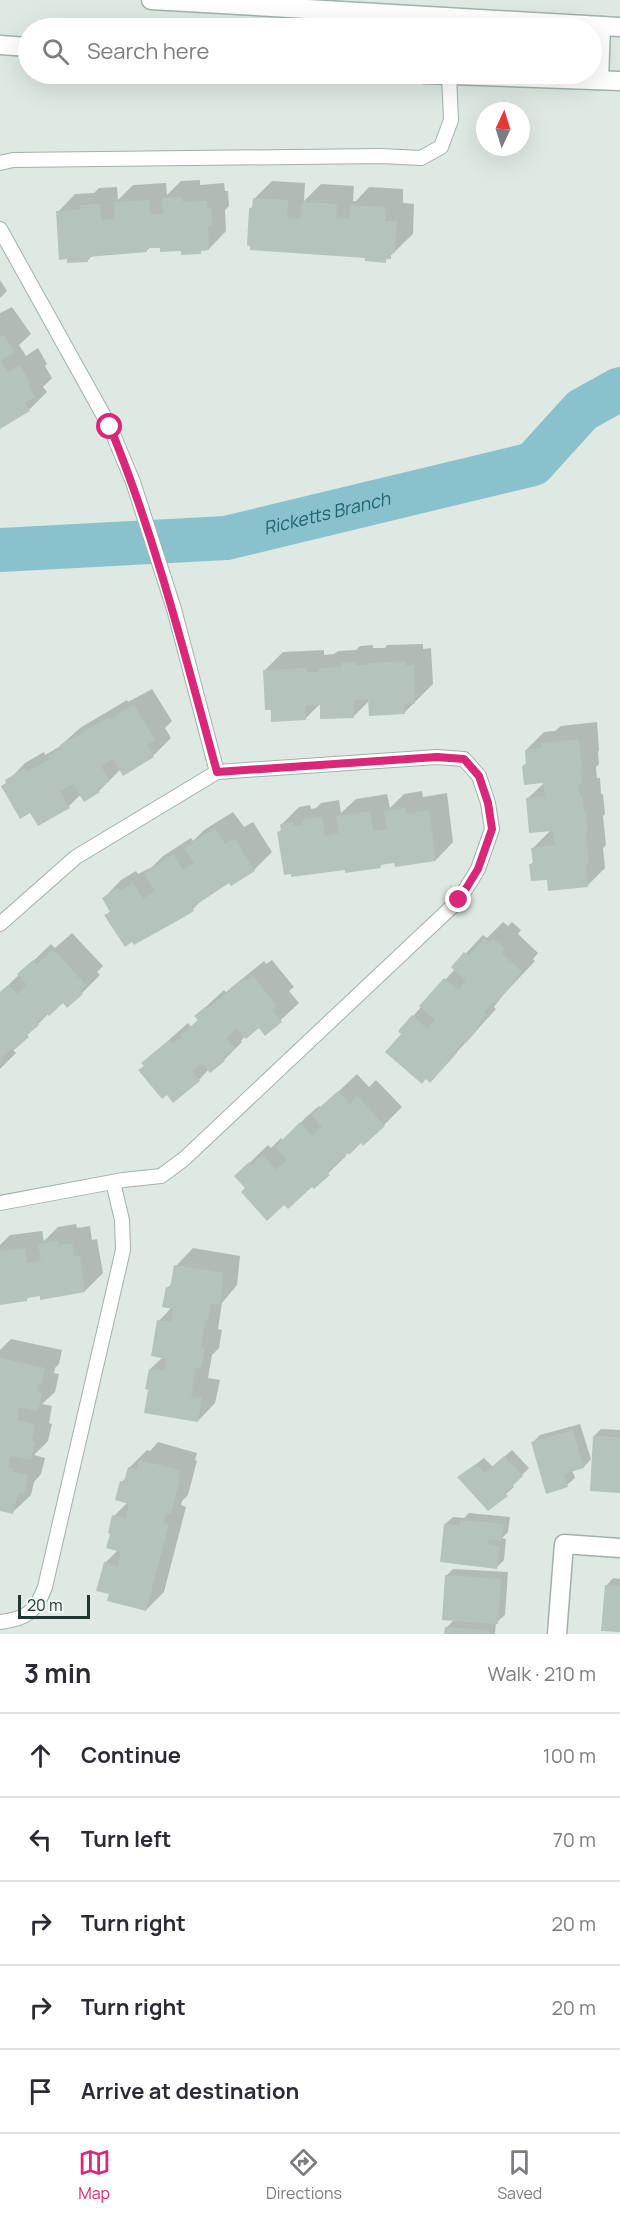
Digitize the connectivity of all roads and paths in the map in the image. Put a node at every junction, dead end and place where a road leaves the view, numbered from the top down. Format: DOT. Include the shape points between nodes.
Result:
graph roads {
  1 [pos="151,0"];
  2 [pos="463,18"];
  3 [pos="602,26"];
  4 [pos="620,27"];
  5 [pos="0,45"];
  6 [pos="18,46"];
  7 [pos="602,80"];
  8 [pos="620,81"];
  9 [pos="449,84"];
  10 [pos="0,163"];
  11 [pos="0,229"];
  12 [pos="217,772"];
  13 [pos="0,924"];
  14 [pos="113,1182"];
  15 [pos="0,1203"];
  16 [pos="620,1548"];
  17 [pos="0,1622"];
  18 [pos="557,1634"];
  1 -- 2 [label="main road"];
  3 -- 4 [label="main road"];
  5 -- 6 [label="main road"];
  7 -- 8 [label="main road"];
  9 -- 10 [label="lane" via="451,120 441,147 421,158"];
  11 -- 12 [label="lane" via="110,427 133,482 174,609"];
  12 -- 13 [label="lane" via="76,857"];
  12 -- 14 [label="lane" via="437,757 464,759 479,776 492,829 478,869 459,900 184,1159 161,1176"];
  14 -- 15 [label="lane"];
  14 -- 17 [label="lane" via="122,1220 123,1250 45,1587 34,1610 18,1620"];
  16 -- 18 [label="main road" via="564,1544"];
}
